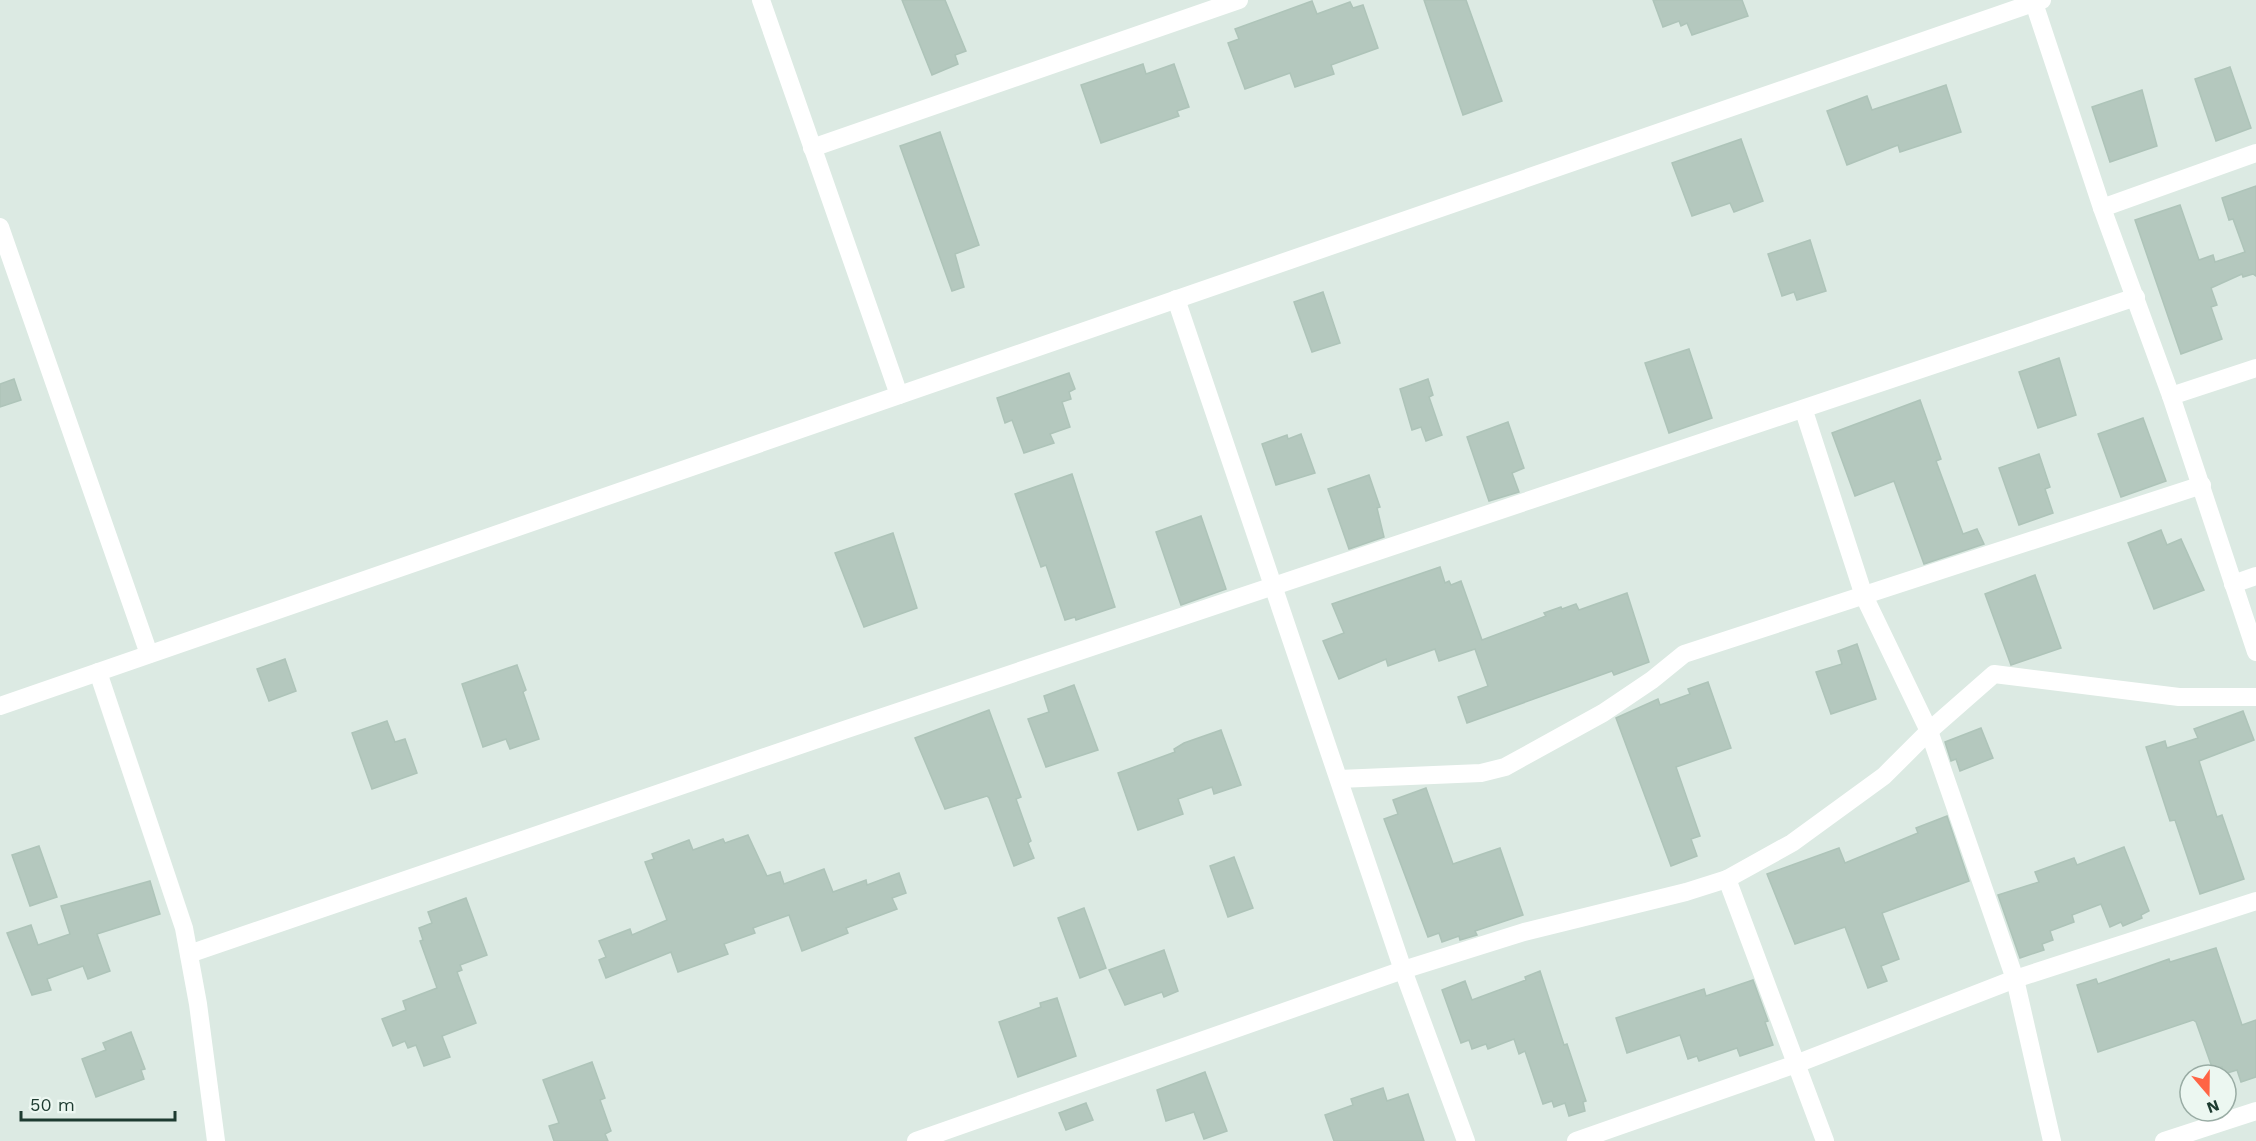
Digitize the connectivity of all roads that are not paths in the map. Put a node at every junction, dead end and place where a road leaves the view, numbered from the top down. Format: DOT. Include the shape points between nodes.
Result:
graph roads {
  1 [pos="761,0"];
  2 [pos="1239,0"];
  3 [pos="2037,1"];
  4 [pos="812,148"];
  5 [pos="2256,153"];
  6 [pos="2102,208"];
  7 [pos="0,227"];
  8 [pos="6,262"];
  9 [pos="2136,297"];
  10 [pos="1176,299"];
  11 [pos="2256,368"];
  12 [pos="899,395"];
  13 [pos="2171,396"];
  14 [pos="1804,411"];
  15 [pos="2202,485"];
  16 [pos="2256,576"];
  17 [pos="2233,584"];
  18 [pos="1273,587"];
  19 [pos="1864,596"];
  20 [pos="2256,652"];
  21 [pos="149,654"];
  22 [pos="98,672"];
  23 [pos="2256,697"];
  24 [pos="0,706"];
  25 [pos="1929,731"];
  26 [pos="1339,779"];
  27 [pos="1726,879"];
  28 [pos="2256,901"];
  29 [pos="189,954"];
  30 [pos="1403,970"];
  31 [pos="2015,979"];
  32 [pos="1796,1064"];
  33 [pos="2256,1111"];
  34 [pos="216,1141"];
  35 [pos="916,1141"];
  36 [pos="1466,1141"];
  37 [pos="1576,1141"];
  38 [pos="1825,1141"];
  39 [pos="2052,1141"];
  40 [pos="2164,1141"];
  1 -- 4 [label="street"];
  2 -- 4 [label="street"];
  3 -- 6 [label="street"];
  3 -- 10 [label="street"];
  4 -- 12 [label="street"];
  5 -- 6 [label="street"];
  6 -- 9 [label="street"];
  7 -- 8 [label="street"];
  8 -- 21 [label="street"];
  9 -- 13 [label="street"];
  9 -- 14 [label="street"];
  10 -- 12 [label="street"];
  10 -- 18 [label="street"];
  11 -- 13 [label="street"];
  12 -- 21 [label="street"];
  13 -- 15 [label="street"];
  14 -- 18 [label="street"];
  14 -- 19 [label="street"];
  15 -- 17 [label="street"];
  15 -- 19 [label="street"];
  16 -- 17 [label="street"];
  17 -- 20 [label="street"];
  18 -- 26 [label="street"];
  18 -- 29 [label="street"];
  19 -- 25 [label="street"];
  19 -- 26 [label="street" via="1684,654 1603,713 1505,767 1481,772"];
  21 -- 22 [label="street"];
  22 -- 24 [label="street"];
  22 -- 29 [label="street" via="184,928"];
  23 -- 25 [label="street" via="2180,698 1994,674"];
  25 -- 27 [label="street" via="1884,776 1820,824"];
  25 -- 31 [label="street"];
  26 -- 30 [label="street"];
  27 -- 30 [label="street" via="1524,932"];
  27 -- 32 [label="street"];
  28 -- 31 [label="street"];
  29 -- 34 [label="street"];
  30 -- 35 [label="street"];
  30 -- 36 [label="street"];
  31 -- 32 [label="street"];
  31 -- 39 [label="street"];
  32 -- 37 [label="street"];
  32 -- 38 [label="street"];
  33 -- 40 [label="street"];
}
